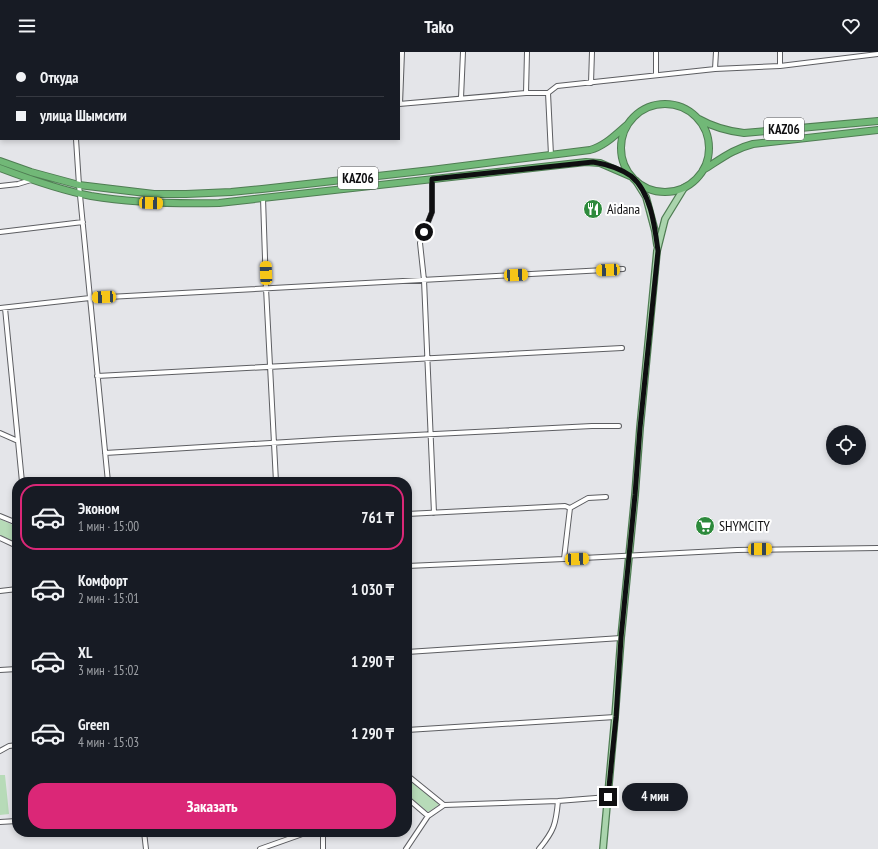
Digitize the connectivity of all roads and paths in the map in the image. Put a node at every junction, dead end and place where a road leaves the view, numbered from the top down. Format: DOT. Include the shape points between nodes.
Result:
graph roads {
  1 [pos="402,52"];
  2 [pos="463,52"];
  3 [pos="527,52"];
  4 [pos="592,52"];
  5 [pos="656,52"];
  6 [pos="716,52"];
  7 [pos="780,52"];
  8 [pos="844,52"];
  9 [pos="878,54"];
  10 [pos="844,59"];
  11 [pos="780,66"];
  12 [pos="715,69"];
  13 [pos="656,75"];
  14 [pos="591,82"];
  15 [pos="400,87"];
  16 [pos="526,93"];
  17 [pos="548,93"];
  18 [pos="461,98"];
  19 [pos="400,104"];
  20 [pos="694,116"];
  21 [pos="878,121"];
  22 [pos="628,124"];
  23 [pos="878,130"];
  24 [pos="76,140"];
  25 [pos="551,155"];
  26 [pos="0,161"];
  27 [pos="0,168"];
  28 [pos="703,170"];
  29 [pos="630,176"];
  30 [pos="432,179"];
  31 [pos="32,180"];
  32 [pos="636,181"];
  33 [pos="79,185"];
  34 [pos="0,186"];
  35 [pos="684,188"];
  36 [pos="81,193"];
  37 [pos="263,198"];
  38 [pos="83,222"];
  39 [pos="0,232"];
  40 [pos="658,251"];
  41 [pos="623,269"];
  42 [pos="424,280"];
  43 [pos="266,288"];
  44 [pos="90,298"];
  45 [pos="0,308"];
  46 [pos="5,308"];
  47 [pos="622,348"];
  48 [pos="427,358"];
  49 [pos="270,367"];
  50 [pos="97,376"];
  51 [pos="619,426"];
  52 [pos="0,432"];
  53 [pos="430,435"];
  54 [pos="18,441"];
  55 [pos="275,443"];
  56 [pos="105,454"];
  57 [pos="22,477"];
  58 [pos="107,477"];
  59 [pos="276,477"];
  60 [pos="606,497"];
  61 [pos="570,508"];
  62 [pos="434,513"];
  63 [pos="412,514"];
  64 [pos="0,516"];
  65 [pos="12,520"];
  66 [pos="0,538"];
  67 [pos="12,544"];
  68 [pos="878,548"];
  69 [pos="628,556"];
  70 [pos="564,559"];
  71 [pos="412,566"];
  72 [pos="12,590"];
  73 [pos="0,591"];
  74 [pos="621,638"];
  75 [pos="412,652"];
  76 [pos="12,669"];
  77 [pos="0,670"];
  78 [pos="616,717"];
  79 [pos="412,730"];
  80 [pos="12,746"];
  81 [pos="0,751"];
  82 [pos="412,779"];
  83 [pos="608,797"];
  84 [pos="558,801"];
  85 [pos="412,802"];
  86 [pos="444,805"];
  87 [pos="428,816"];
  88 [pos="12,821"];
  89 [pos="0,822"];
  90 [pos="145,837"];
  91 [pos="294,837"];
  92 [pos="323,837"];
  93 [pos="146,849"];
  94 [pos="260,849"];
  95 [pos="323,849"];
  96 [pos="406,849"];
  97 [pos="539,849"];
  98 [pos="603,849"];
  1 -- 15 [label="street"];
  2 -- 18 [label="street"];
  3 -- 16 [label="street"];
  4 -- 14 [label="street"];
  5 -- 13 [label="street"];
  6 -- 12 [label="street"];
  7 -- 11 [label="street"];
  8 -- 10 [label="street"];
  9 -- 10 [label="street"];
  10 -- 11 [label="street"];
  11 -- 12 [label="street"];
  12 -- 13 [label="street"];
  13 -- 14 [label="street"];
  14 -- 17 [label="street" via="557,86"];
  16 -- 17 [label="street"];
  16 -- 18 [label="street"];
  17 -- 25 [label="street"];
  18 -- 19 [label="street"];
  20 -- 21 [label="highway, KАZ06" via="717,128 744,133"];
  20 -- 22 [label="highway, KАZ06" via="675,106 659,105 639,112"];
  20 -- 28 [label="highway, KАZ06" via="704,129 708,140 708,157"];
  22 -- 25 [label="highway, KАZ06" via="597,148"];
  22 -- 29 [label="highway, KАZ06" via="622,137 621,150 623,164"];
  23 -- 28 [label="highway, KАZ06" via="754,144 727,154"];
  24 -- 33 [label="street"];
  25 -- 33 [label="highway, KАZ06" via="225,192 154,194"];
  26 -- 33 [label="highway, KАZ06"];
  27 -- 31 [label="highway, KАZ06"];
  28 -- 35 [label="highway, KАZ06"];
  29 -- 30 [label="highway, KАZ06" via="593,162"];
  29 -- 32 [label="highway, KАZ06"];
  30 -- 37 [label="highway, KАZ06"];
  30 -- 42 [label="street" via="432,212 420,243"];
  31 -- 34 [label="street"];
  31 -- 36 [label="highway, KАZ06"];
  32 -- 35 [label="highway, KАZ06" via="646,188 659,192 672,192"];
  32 -- 40 [label="main road" via="646,197"];
  33 -- 36 [label="street"];
  35 -- 40 [label="main road" via="665,219"];
  36 -- 37 [label="highway, KАZ06" via="168,204 219,203"];
  36 -- 38 [label="street"];
  37 -- 43 [label="street"];
  38 -- 39 [label="street"];
  38 -- 44 [label="street"];
  40 -- 69 [label="main road"];
  41 -- 42 [label="street"];
  42 -- 43 [label="street"];
  42 -- 48 [label="street"];
  43 -- 44 [label="street"];
  43 -- 49 [label="street"];
  44 -- 46 [label="street"];
  44 -- 50 [label="street"];
  45 -- 46 [label="street"];
  46 -- 54 [label="street"];
  47 -- 48 [label="street"];
  48 -- 49 [label="street"];
  48 -- 53 [label="street"];
  49 -- 50 [label="street"];
  49 -- 55 [label="street"];
  50 -- 56 [label="street"];
  51 -- 53 [label="street"];
  52 -- 54 [label="street"];
  53 -- 55 [label="street"];
  53 -- 62 [label="street"];
  54 -- 57 [label="street"];
  55 -- 56 [label="street"];
  55 -- 59 [label="street"];
  56 -- 58 [label="street"];
  60 -- 61 [label="street" via="588,498"];
  61 -- 62 [label="street" via="565,506"];
  61 -- 70 [label="street"];
  62 -- 63 [label="street"];
  64 -- 65 [label="street"];
  66 -- 67 [label="street"];
  68 -- 69 [label="street" via="737,550"];
  69 -- 70 [label="street"];
  69 -- 74 [label="main road"];
  70 -- 71 [label="street"];
  72 -- 73 [label="street"];
  74 -- 75 [label="street"];
  74 -- 78 [label="main road"];
  76 -- 77 [label="street"];
  78 -- 79 [label="street"];
  78 -- 83 [label="main road"];
  80 -- 81 [label="street"];
  82 -- 86 [label="street"];
  83 -- 84 [label="street"];
  83 -- 98 [label="main road"];
  84 -- 86 [label="street"];
  84 -- 97 [label="street" via="551,834"];
  85 -- 87 [label="street"];
  86 -- 87 [label="street"];
  87 -- 96 [label="street"];
  88 -- 89 [label="street"];
  90 -- 93 [label="street"];
  91 -- 94 [label="street"];
  92 -- 95 [label="street"];
}
